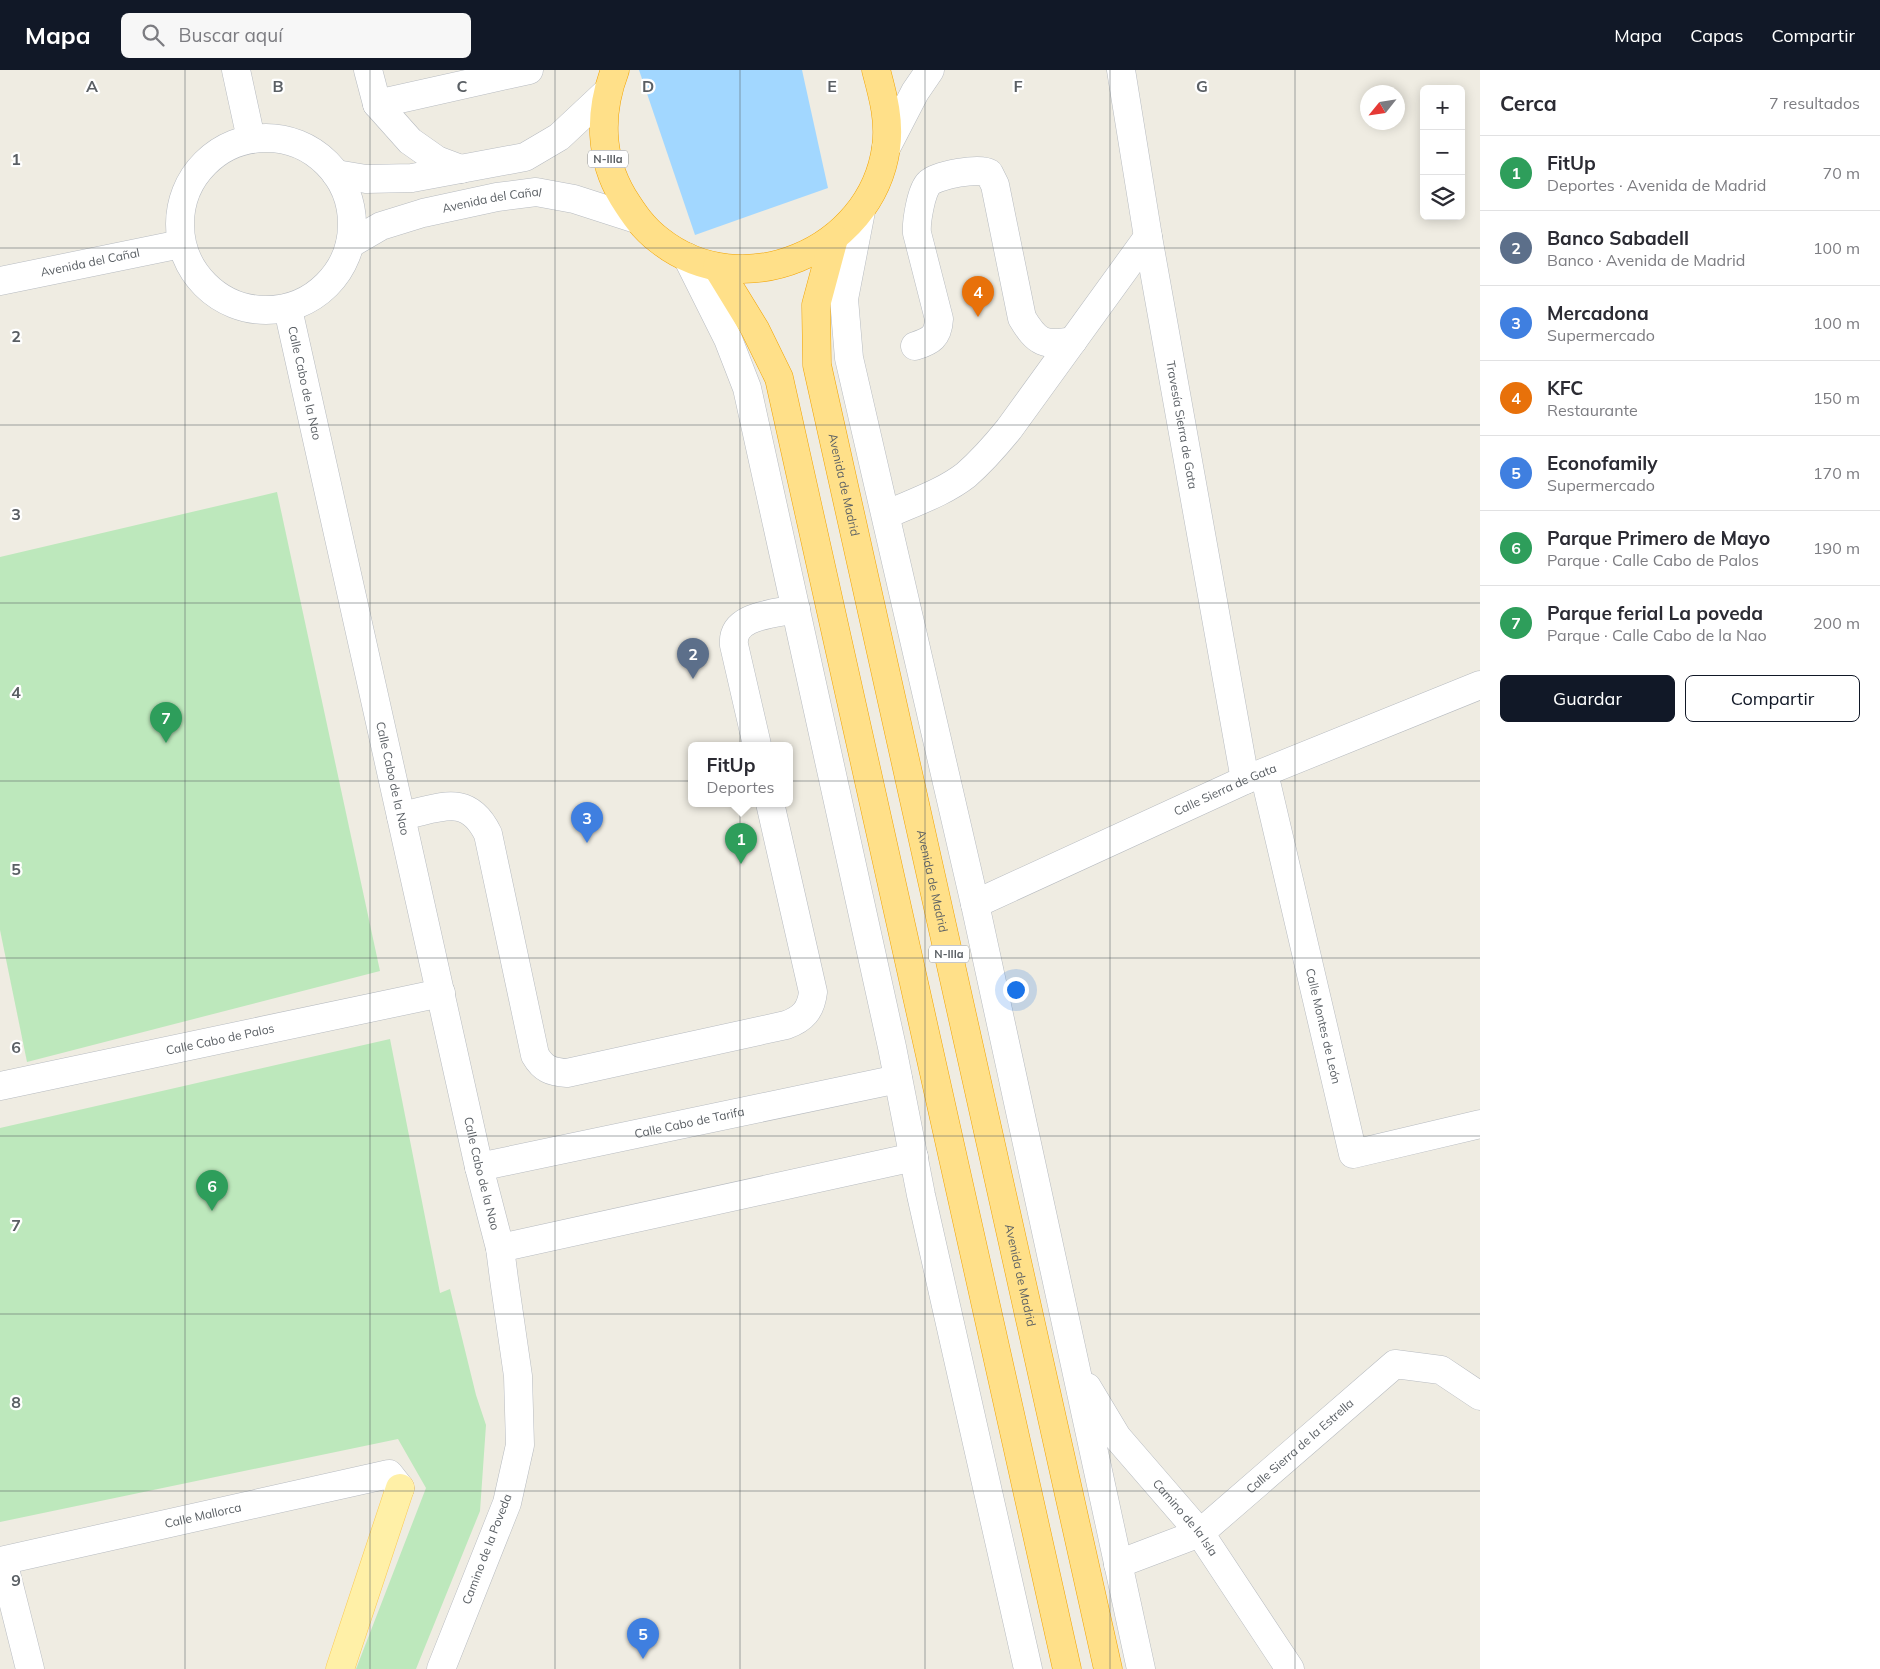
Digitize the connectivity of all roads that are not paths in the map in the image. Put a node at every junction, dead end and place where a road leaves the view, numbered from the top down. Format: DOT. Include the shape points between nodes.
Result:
graph roads {
  1 [pos="236,70"];
  2 [pos="368,70"];
  3 [pos="529,70"];
  4 [pos="876,70"];
  5 [pos="930,70"];
  6 [pos="1121,70"];
  7 [pos="611,82"];
  8 [pos="377,104"];
  9 [pos="251,139"];
  10 [pos="886,148"];
  11 [pos="461,169"];
  12 [pos="336,174"];
  13 [pos="861,211"];
  14 [pos="636,219"];
  15 [pos="1148,237"];
  16 [pos="834,238"];
  17 [pos="181,244"];
  18 [pos="350,244"];
  19 [pos="687,257"];
  20 [pos="717,267"];
  21 [pos="0,281"];
  22 [pos="288,308"];
  23 [pos="1022,318"];
  24 [pos="1073,341"];
  25 [pos="915,346"];
  26 [pos="1032,399"];
  27 [pos="886,515"];
  28 [pos="796,609"];
  29 [pos="1480,686"];
  30 [pos="756,742"];
  31 [pos="1254,776"];
  32 [pos="771,807"];
  33 [pos="401,816"];
  34 [pos="975,904"];
  35 [pos="441,993"];
  36 [pos="898,1078"];
  37 [pos="0,1086"];
  38 [pos="1480,1124"];
  39 [pos="914,1157"];
  40 [pos="479,1167"];
  41 [pos="500,1248"];
  42 [pos="1076,1369"];
  43 [pos="1480,1396"];
  44 [pos="400,1488"];
  45 [pos="1200,1533"];
  46 [pos="1,1561"];
  47 [pos="1118,1564"];
  48 [pos="30,1669"];
  49 [pos="340,1669"];
  50 [pos="441,1669"];
  51 [pos="1028,1669"];
  52 [pos="1067,1669"];
  53 [pos="1108,1669"];
  54 [pos="1141,1669"];
  55 [pos="1290,1669"];
  1 -- 9 [label="street"];
  2 -- 8 [label="street"];
  3 -- 8 [label="street"];
  4 -- 10 [label="highway, N-IIIa" via="887,109"];
  5 -- 10 [label="street"];
  6 -- 15 [label="street, Travesía Sierra de Gata"];
  7 -- 11 [label="street" via="559,137 525,157"];
  7 -- 14 [label="highway, N-IIIa" via="603,138 614,181"];
  8 -- 11 [label="street" via="410,141 437,160"];
  9 -- 12 [label="street" via="284,139 313,152"];
  9 -- 17 [label="street" via="217,152 193,176 180,210"];
  10 -- 13 [label="highway, N-IIIa" via="876,185"];
  11 -- 12 [label="street" via="393,178 366,179"];
  12 -- 18 [label="street" via="350,206"];
  13 -- 16 [label="highway, N-IIIa"];
  13 -- 27 [label="street" via="844,299 849,358"];
  14 -- 18 [label="street, Avenida del Cañal" via="574,199 536,192 423,213 381,226"];
  14 -- 19 [label="highway, N-IIIa" via="659,240"];
  15 -- 24 [label="street"];
  15 -- 31 [label="street, Travesía Sierra de Gata"];
  16 -- 20 [label="highway, N-IIIa" via="797,260 758,269"];
  16 -- 53 [label="highway, Avenida de Madrid / N-IIIa" via="816,305 817,365"];
  17 -- 21 [label="street, Avenida del Cañal"];
  17 -- 22 [label="street" via="197,277 223,300 255,311"];
  18 -- 22 [label="street" via="339,271 319,293"];
  19 -- 20 [label="highway, N-IIIa"];
  19 -- 28 [label="street" via="728,339 747,388"];
  20 -- 52 [label="highway" via="755,329 779,378"];
  22 -- 33 [label="street, Calle Cabo de la Nao"];
  23 -- 24 [label="street" via="1041,342"];
  23 -- 25 [label="street" via="995,185 989,173 976,169 933,180 925,188 916,224 939,329 930,342"];
  23 -- 26 [label="street" via="1033,367"];
  24 -- 26 [label="street"];
  26 -- 27 [label="street" via="987,456 965,476"];
  27 -- 34 [label="street"];
  28 -- 30 [label="street" via="750,620 734,632 734,645"];
  28 -- 36 [label="street"];
  29 -- 31 [label="street, Calle Sierra de Gata"];
  31 -- 34 [label="street, Calle Sierra de Gata"];
  31 -- 38 [label="street, Calle Montes de León" via="1353,1154"];
  32 -- 33 [label="street" via="813,992 812,1003 806,1013 786,1025 566,1072 549,1070 535,1055 490,843 482,822 475,813 460,805"];
  33 -- 35 [label="street, Calle Cabo de la Nao"];
  34 -- 42 [label="street"];
  35 -- 37 [label="street, Calle Cabo de Palos"];
  35 -- 40 [label="street, Calle Cabo de la Nao"];
  36 -- 39 [label="street"];
  36 -- 40 [label="street, Calle Cabo de Tarifa"];
  39 -- 41 [label="street"];
  39 -- 51 [label="street"];
  40 -- 41 [label="street, Calle Cabo de la Nao"];
  41 -- 50 [label="street, Camino de la Poveda" via="518,1376 520,1445 507,1503"];
  42 -- 45 [label="street, Camino de la Isla" via="1117,1437"];
  42 -- 47 [label="street"];
  43 -- 45 [label="street, Calle Sierra de la Estrella" via="1441,1370 1395,1364"];
  44 -- 46 [label="street, Calle Mallorca" via="389,1474"];
  44 -- 49 [label="main road"];
  45 -- 47 [label="street, Calle Sierra de la Estrella"];
  45 -- 55 [label="street, Camino de la Isla"];
  46 -- 48 [label="street"];
  47 -- 54 [label="street"];
}
